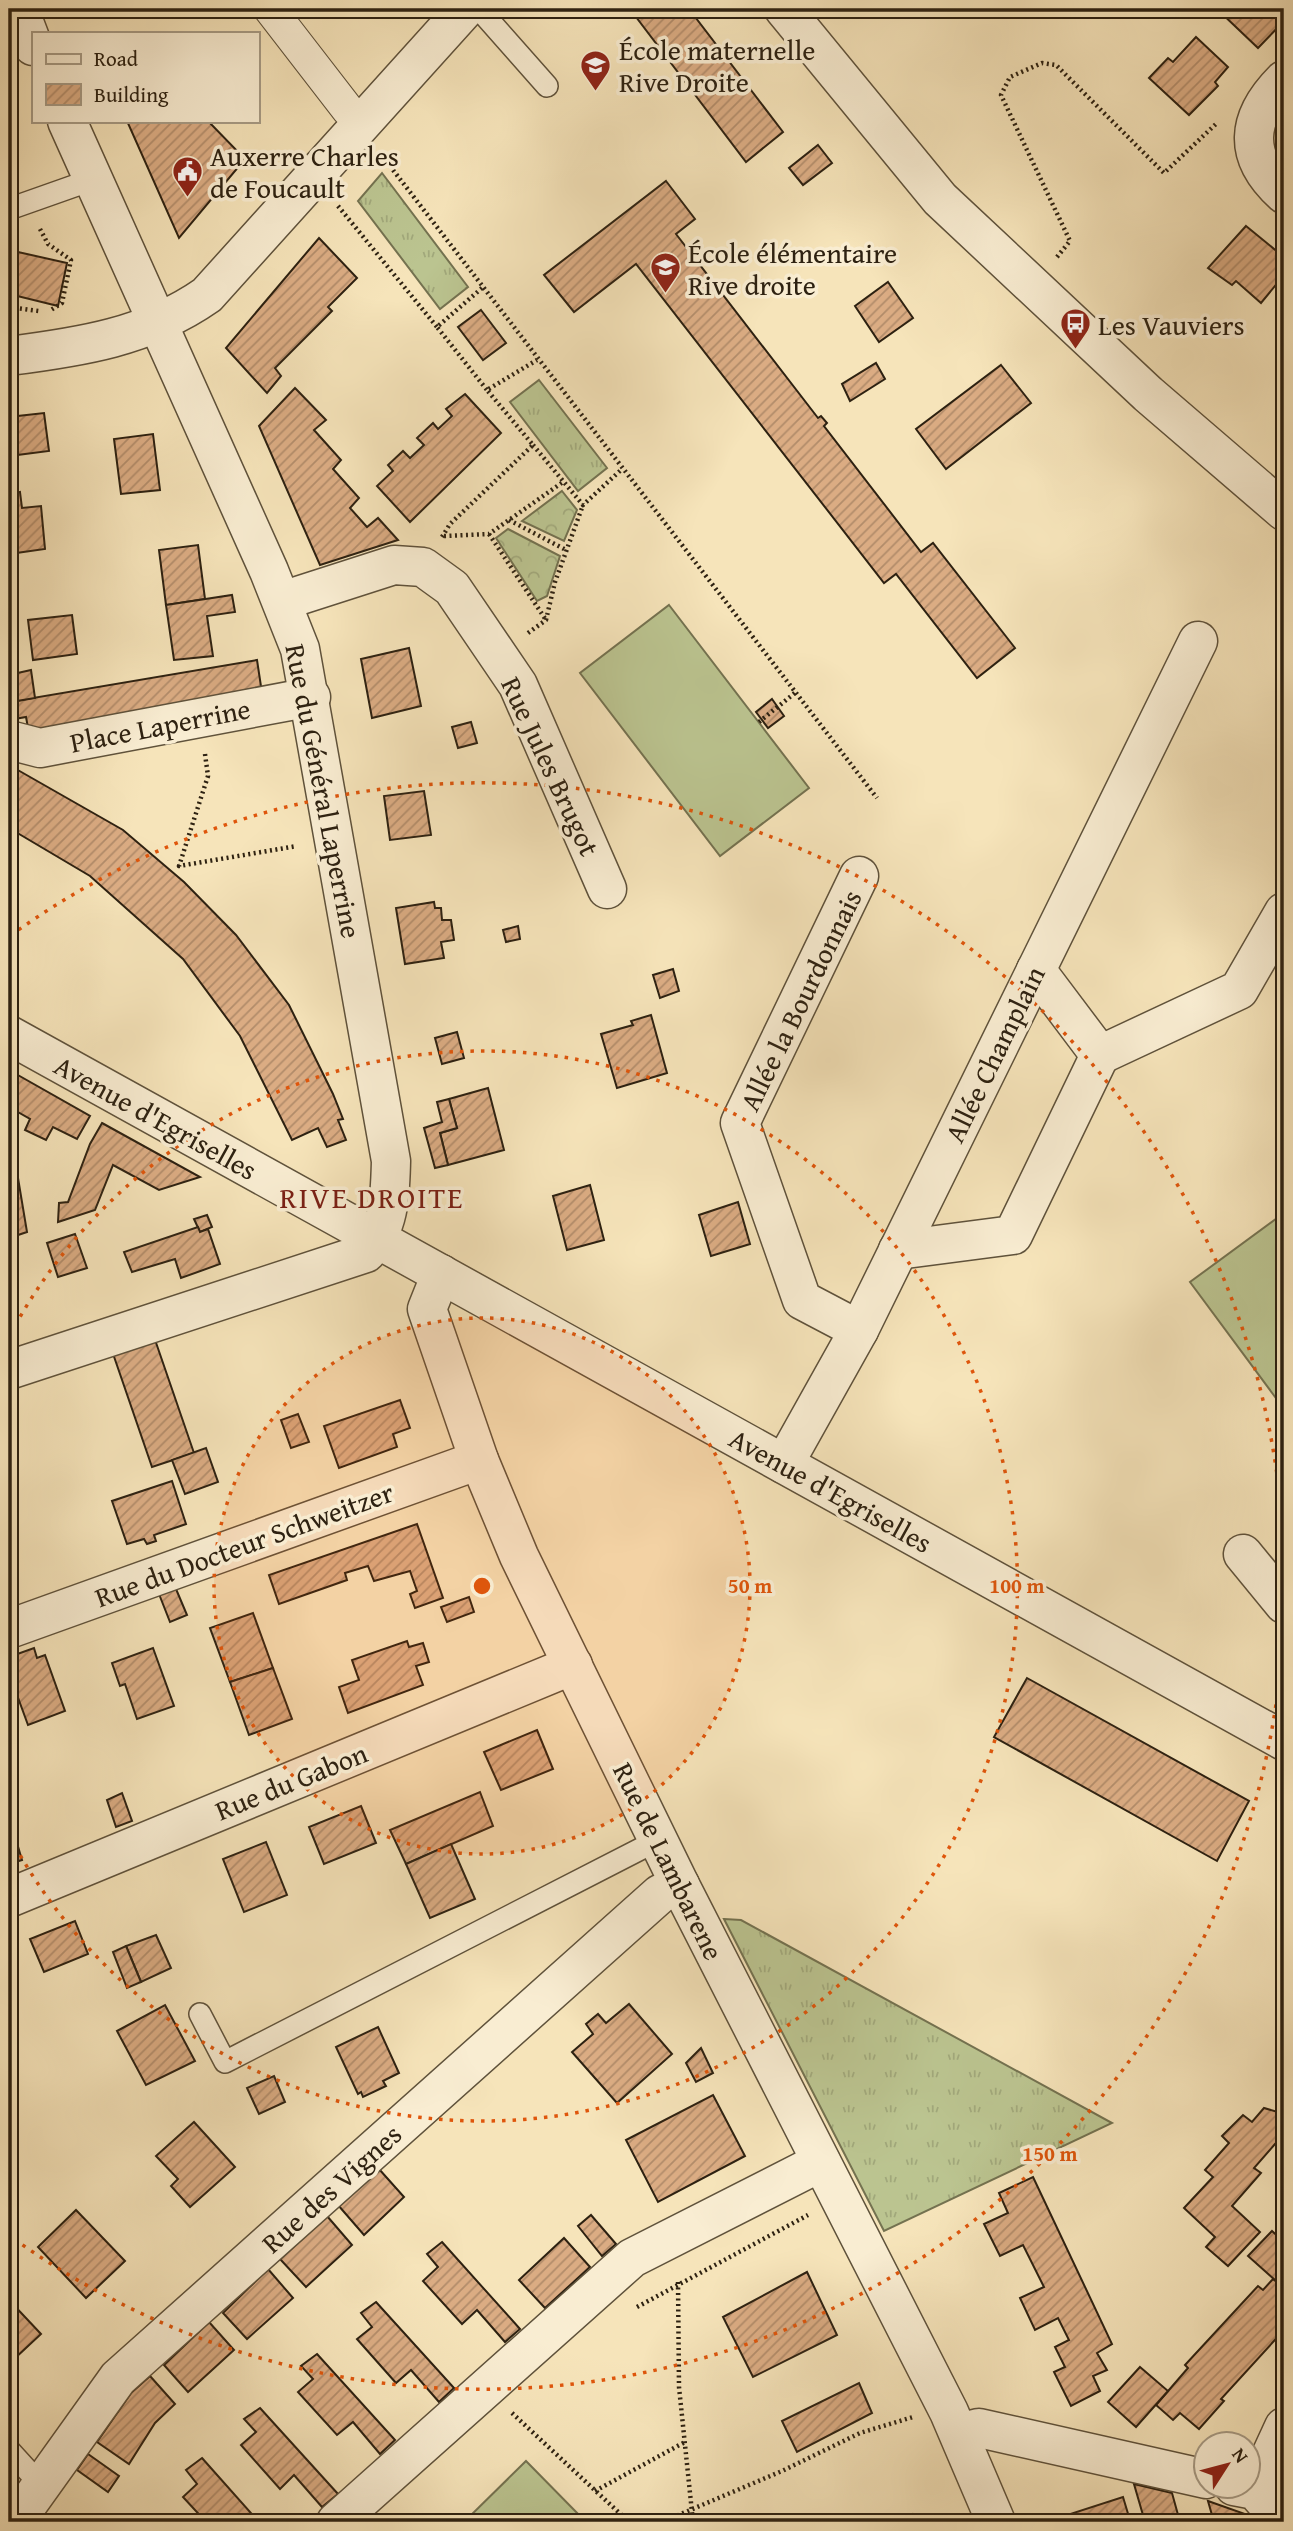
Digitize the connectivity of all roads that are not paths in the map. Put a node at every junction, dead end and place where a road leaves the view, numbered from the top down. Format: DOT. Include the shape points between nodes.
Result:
graph roads {
  1 [pos="19,9"];
  2 [pos="270,9"];
  3 [pos="465,9"];
  4 [pos="480,9"];
  5 [pos="784,9"];
  6 [pos="32,43"];
  7 [pos="1284,80"];
  8 [pos="547,86"];
  9 [pos="348,110"];
  10 [pos="67,122"];
  11 [pos="94,179"];
  12 [pos="1284,194"];
  13 [pos="18,206"];
  14 [pos="158,324"];
  15 [pos="9,356"];
  16 [pos="1284,511"];
  17 [pos="282,601"];
  18 [pos="1198,641"];
  19 [pos="311,697"];
  20 [pos="9,740"];
  21 [pos="859,876"];
  22 [pos="607,889"];
  23 [pos="1284,912"];
  24 [pos="1036,970"];
  25 [pos="9,1035"];
  26 [pos="1100,1055"];
  27 [pos="378,1240"];
  28 [pos="898,1250"];
  29 [pos="441,1274"];
  30 [pos="859,1330"];
  31 [pos="9,1370"];
  32 [pos="479,1460"];
  33 [pos="784,1464"];
  34 [pos="1243,1554"];
  35 [pos="1284,1604"];
  36 [pos="9,1629"];
  37 [pos="573,1665"];
  38 [pos="1284,1741"];
  39 [pos="658,1840"];
  40 [pos="680,1885"];
  41 [pos="9,1898"];
  42 [pos="200,2014"];
  43 [pos="821,2162"];
  44 [pos="954,2423"];
  45 [pos="1284,2427"];
  46 [pos="9,2450"];
  47 [pos="1262,2461"];
  48 [pos="1192,2476"];
  49 [pos="40,2484"];
  50 [pos="1258,2500"];
  51 [pos="15,2522"];
  52 [pos="336,2522"];
  53 [pos="996,2522"];
  54 [pos="1283,2522"];
  1 -- 6 [label="street"];
  2 -- 9 [label="street"];
  3 -- 14 [label="street" via="207,295"];
  4 -- 8 [label="lane"];
  5 -- 16 [label="street" via="940,199 1148,394"];
  7 -- 12 [label="street" via="1265,99 1253,126 1256,160"];
  10 -- 11 [label="street, Rue du Général Laperrine"];
  11 -- 13 [label="lane"];
  11 -- 14 [label="street, Rue du Général Laperrine"];
  14 -- 15 [label="street" via="92,344"];
  14 -- 17 [label="street, Rue du Général Laperrine"];
  17 -- 19 [label="street, Rue du Général Laperrine"];
  17 -- 22 [label="street, Rue Jules Brugot" via="433,552 518,685"];
  18 -- 24 [label="street, Allée Champlain"];
  19 -- 20 [label="street, Place Laperrine" via="40,748"];
  19 -- 27 [label="street, Rue du Général Laperrine" via="391,1161 386,1221"];
  21 -- 30 [label="street, Allée la Bourdonnais" via="740,1123 802,1300"];
  23 -- 26 [label="street" via="1238,990"];
  24 -- 26 [label="street"];
  24 -- 28 [label="street, Allée Champlain"];
  25 -- 27 [label="street, Avenue d'Egriselles"];
  26 -- 28 [label="street" via="1013,1235"];
  27 -- 29 [label="street, Avenue d'Egriselles"];
  27 -- 31 [label="street" via="366,1253"];
  28 -- 30 [label="street, Allée Champlain"];
  29 -- 32 [label="street, Rue de Lambarene" via="427,1309"];
  29 -- 33 [label="street, Avenue d'Egriselles"];
  30 -- 33 [label="street, Allée Champlain"];
  32 -- 36 [label="street, Rue du Docteur Schweitzer"];
  32 -- 37 [label="street, Rue de Lambarene" via="519,1556"];
  33 -- 38 [label="street, Avenue d'Egriselles"];
  34 -- 35 [label="street"];
  37 -- 39 [label="street, Rue de Lambarene"];
  37 -- 41 [label="street, Rue du Gabon"];
  39 -- 40 [label="street, Rue de Lambarene"];
  39 -- 42 [label="lane" via="225,2062"];
  40 -- 43 [label="street, Rue de Lambarene"];
  40 -- 49 [label="street, Rue des Vignes" via="660,1894 118,2378"];
  43 -- 44 [label="street, Rue de Lambarene"];
  43 -- 52 [label="street" via="632,2258"];
  44 -- 48 [label="street"];
  44 -- 53 [label="street, Rue de Lambarene"];
  45 -- 47 [label="street"];
  46 -- 49 [label="lane"];
  49 -- 51 [label="street, Rue des Vignes"];
  50 -- 54 [label="street"];
}
